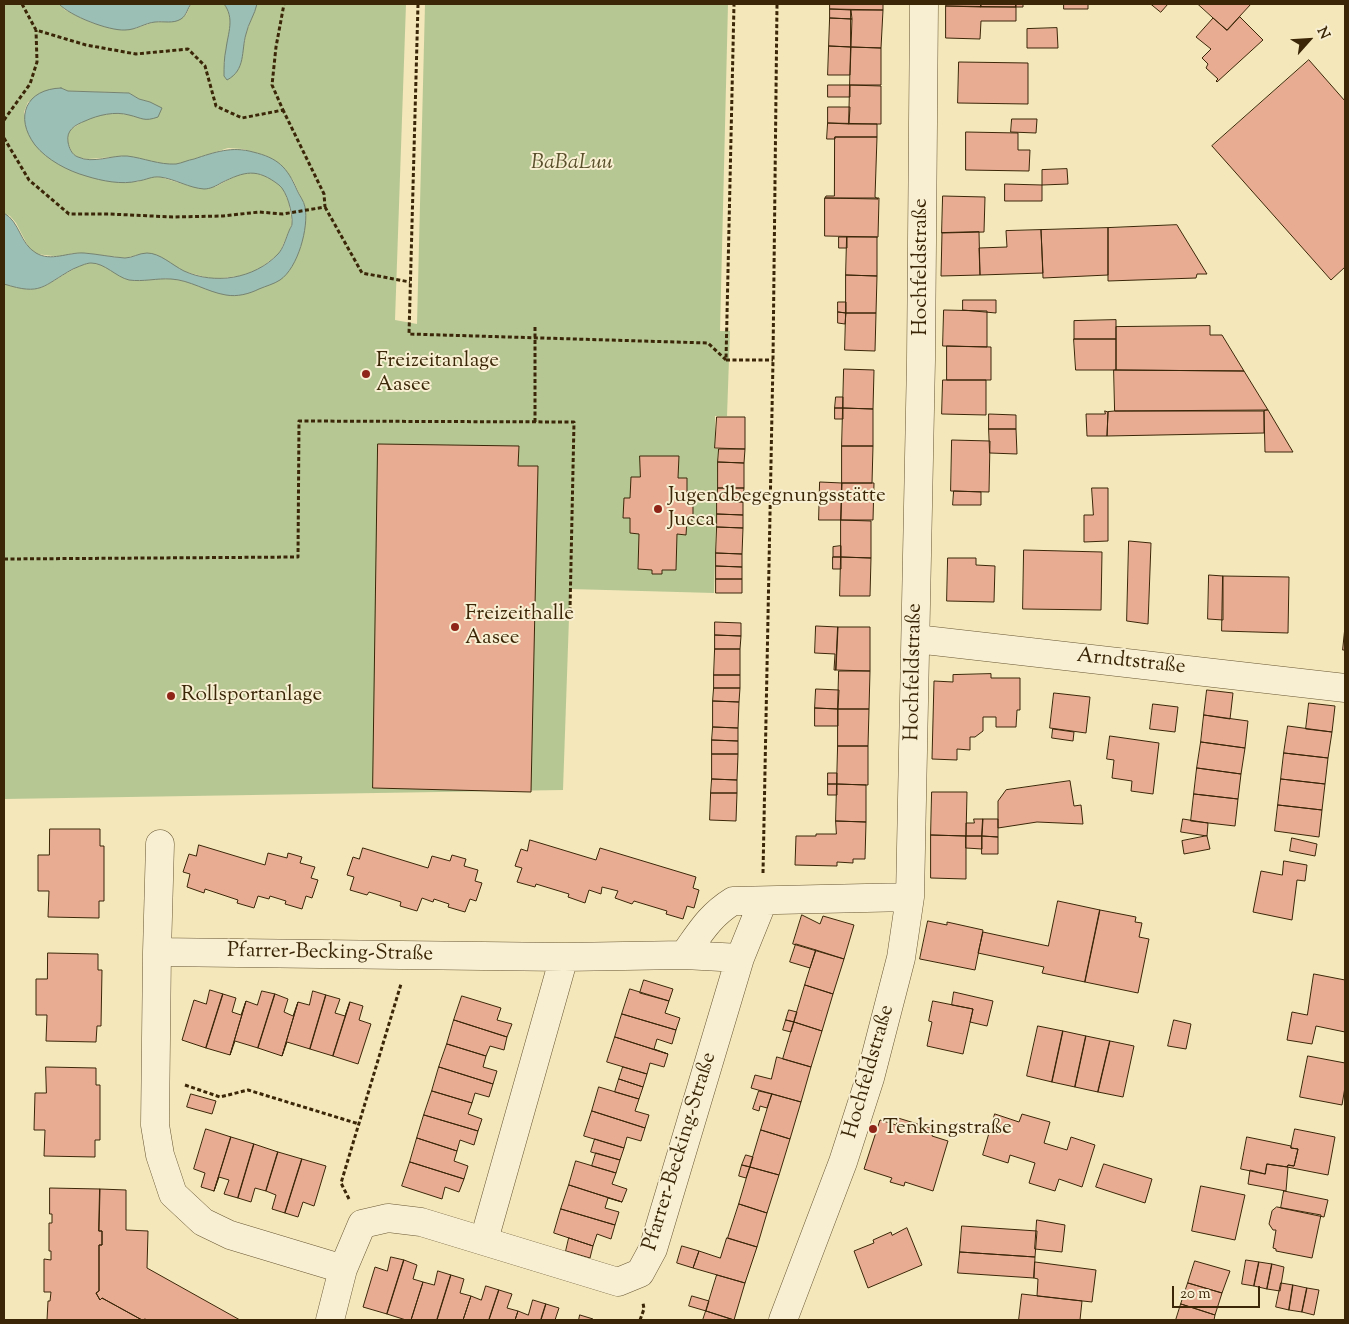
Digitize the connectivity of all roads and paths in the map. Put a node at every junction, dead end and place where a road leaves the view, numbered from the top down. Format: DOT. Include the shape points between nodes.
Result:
graph roads {
  1 [pos="22,4"];
  2 [pos="284,4"];
  3 [pos="418,4"];
  4 [pos="734,4"];
  5 [pos="777,4"];
  6 [pos="924,4"];
  7 [pos="36,30"];
  8 [pos="283,110"];
  9 [pos="4,120"];
  10 [pos="4,138"];
  11 [pos="325,207"];
  12 [pos="410,282"];
  13 [pos="535,326"];
  14 [pos="534,338"];
  15 [pos="726,360"];
  16 [pos="773,360"];
  17 [pos="535,422"];
  18 [pos="4,558"];
  19 [pos="570,610"];
  20 [pos="916,639"];
  21 [pos="1345,688"];
  22 [pos="160,844"];
  23 [pos="910,897"];
  24 [pos="762,900"];
  25 [pos="157,952"];
  26 [pos="410,955"];
  27 [pos="684,955"];
  28 [pos="564,957"];
  29 [pos="740,958"];
  30 [pos="156,1076"];
  31 [pos="359,1124"];
  32 [pos="362,1224"];
  33 [pos="484,1240"];
  34 [pos="343,1269"];
  35 [pos="330,1320"];
  36 [pos="783,1320"];
  1 -- 7 [label="path"];
  2 -- 8 [label="path" via="272,85"];
  3 -- 12 [label="path"];
  4 -- 15 [label="path"];
  5 -- 16 [label="path"];
  6 -- 20 [label="street, Hochfeldstraße"];
  7 -- 8 [label="path" via="86,46 136,54 188,49 205,66 216,106 242,118"];
  7 -- 9 [label="path" via="37,62 30,84"];
  8 -- 11 [label="path" via="324,194"];
  10 -- 11 [label="path" via="28,180 69,214 223,216 259,212 283,214"];
  11 -- 12 [label="path" via="362,273"];
  12 -- 14 [label="path" via="409,334"];
  13 -- 14 [label="path"];
  14 -- 15 [label="path" via="708,343"];
  14 -- 17 [label="path"];
  15 -- 16 [label="path"];
  16 -- 24 [label="path"];
  17 -- 18 [label="path" via="299,421 298,557"];
  17 -- 19 [label="path" via="574,422"];
  20 -- 21 [label="street, Arndtstraße"];
  20 -- 23 [label="street, Hochfeldstraße"];
  22 -- 25 [label="street"];
  23 -- 24 [label="street"];
  23 -- 36 [label="street, Hochfeldstraße" via="901,958 870,1078 843,1162"];
  24 -- 27 [label="street" via="733,901 718,910"];
  24 -- 29 [label="street, Pfarrer-Becking-Straße"];
  25 -- 26 [label="street, Pfarrer-Becking-Straße"];
  25 -- 30 [label="street"];
  26 -- 28 [label="street, Pfarrer-Becking-Straße"];
  26 -- 31 [label="path"];
  27 -- 28 [label="street, Pfarrer-Becking-Straße"];
  27 -- 29 [label="street, Pfarrer-Becking-Straße"];
  28 -- 33 [label="street"];
  29 -- 33 [label="street, Pfarrer-Becking-Straße" via="653,1249 640,1273 618,1282"];
  30 -- 31 [label="path" via="220,1097 248,1090"];
  30 -- 34 [label="street" via="155,1125 160,1155 173,1194 202,1222 223,1232"];
  31 -- 32 [label="path" via="341,1183"];
  32 -- 33 [label="street, Pfarrer-Becking-Straße" via="388,1218 421,1222"];
  32 -- 34 [label="street"];
  34 -- 35 [label="street"];
}
